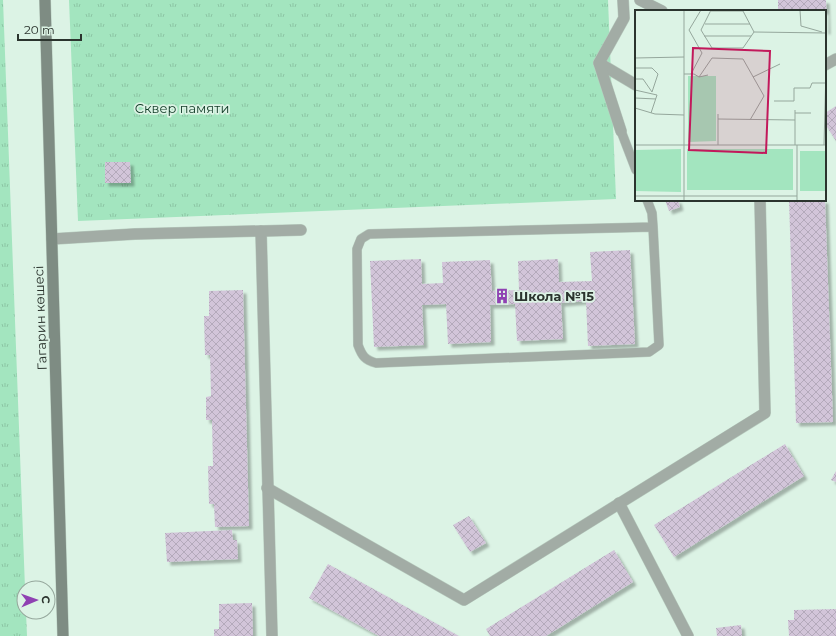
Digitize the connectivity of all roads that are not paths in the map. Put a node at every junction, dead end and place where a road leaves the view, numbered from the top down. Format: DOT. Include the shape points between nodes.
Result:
graph roads {
  1 [pos="45,0"];
  2 [pos="623,0"];
  3 [pos="640,0"];
  4 [pos="660,10"];
  5 [pos="836,58"];
  6 [pos="599,63"];
  7 [pos="826,64"];
  8 [pos="635,84"];
  9 [pos="621,131"];
  10 [pos="635,167"];
  11 [pos="648,201"];
  12 [pos="760,201"];
  13 [pos="653,227"];
  14 [pos="301,230"];
  15 [pos="261,231"];
  16 [pos="52,239"];
  17 [pos="267,488"];
  18 [pos="619,504"];
  19 [pos="63,636"];
  20 [pos="272,636"];
  21 [pos="688,636"];
  1 -- 16 [label="main road, Гагарин көшесі"];
  2 -- 6 [label="street" via="624,18"];
  3 -- 4 [label="street"];
  5 -- 7 [label="street"];
  6 -- 8 [label="street"];
  6 -- 9 [label="street"];
  9 -- 10 [label="lane"];
  11 -- 13 [label="lane"];
  12 -- 18 [label="street" via="765,413"];
  13 -- 13 [label="lane" via="369,234 361,239 357,249 358,346 361,354 368,361 376,363 649,352 659,345"];
  14 -- 15 [label="street"];
  15 -- 16 [label="street"];
  15 -- 17 [label="street"];
  16 -- 19 [label="main road, Гагарин көшесі"];
  17 -- 18 [label="street" via="464,600"];
  17 -- 20 [label="street"];
  18 -- 21 [label="street"];
}
